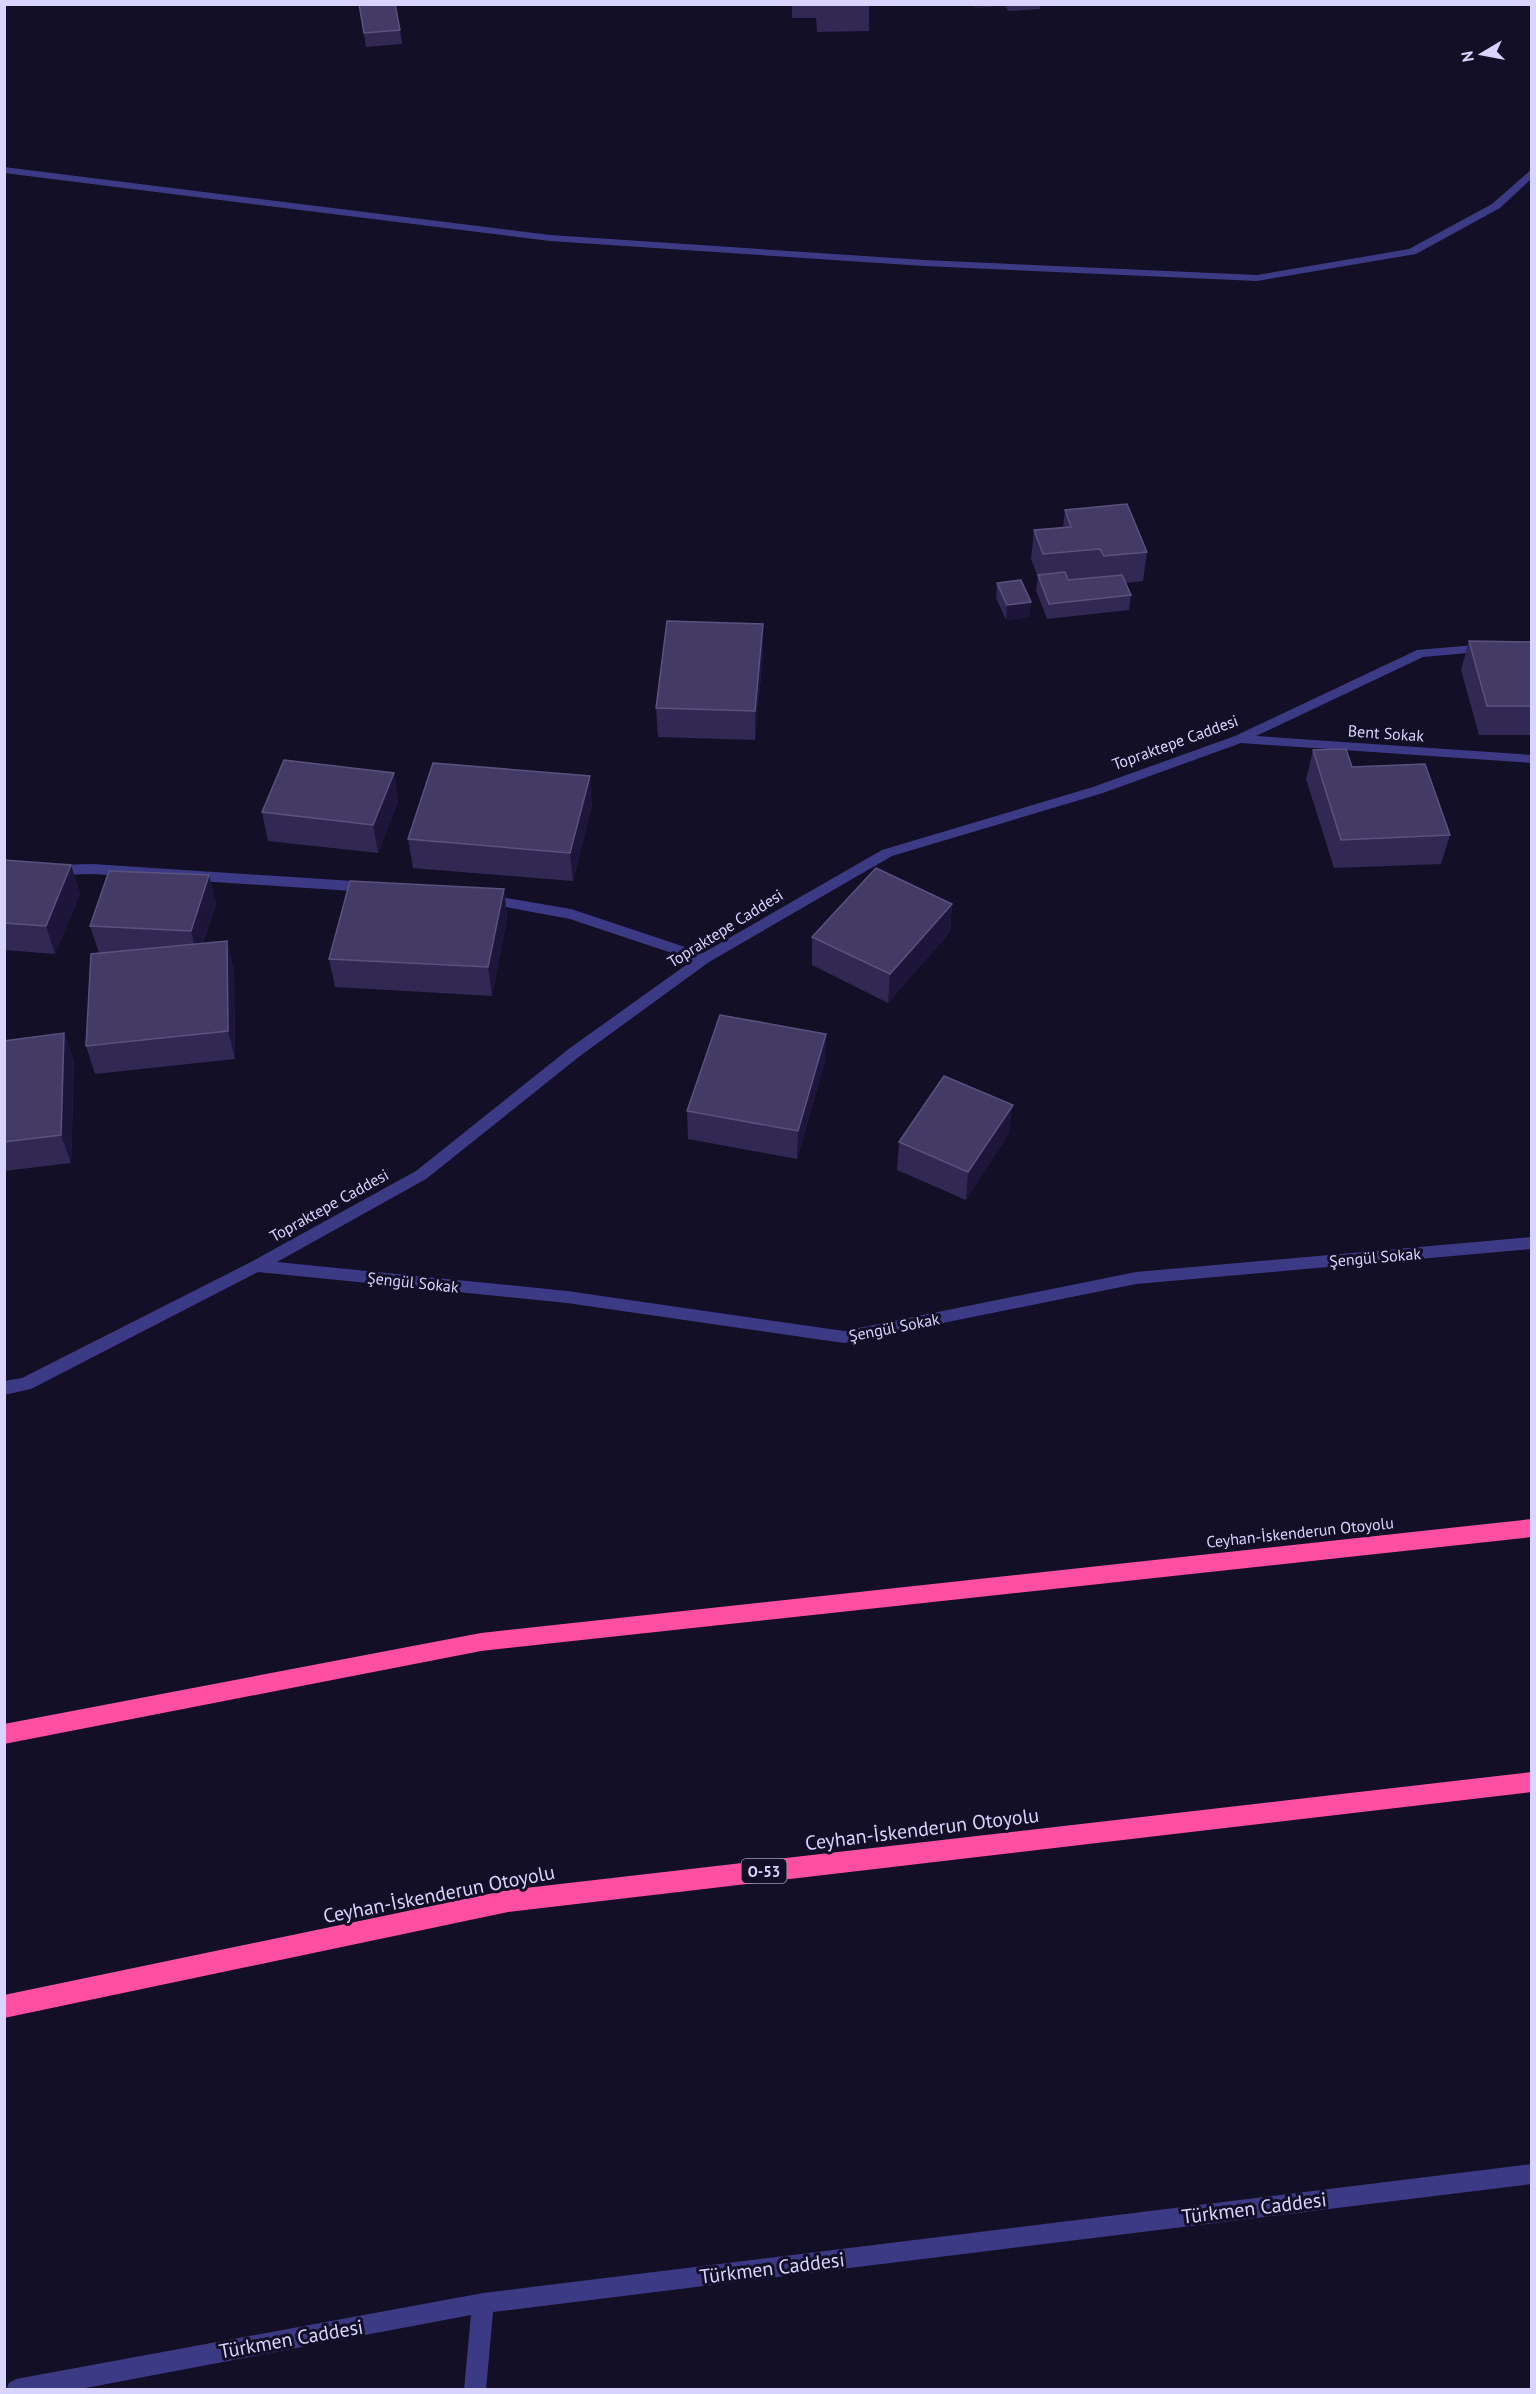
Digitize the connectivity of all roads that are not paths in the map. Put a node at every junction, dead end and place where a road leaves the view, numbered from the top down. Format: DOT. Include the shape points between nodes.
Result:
graph roads {
  1 [pos="4,170"];
  2 [pos="1532,172"];
  3 [pos="1498,647"];
  4 [pos="1239,739"];
  5 [pos="1532,759"];
  6 [pos="38,870"];
  7 [pos="378,888"];
  8 [pos="471,897"];
  9 [pos="704,959"];
  10 [pos="1532,1243"];
  11 [pos="256,1266"];
  12 [pos="4,1388"];
  13 [pos="1532,1528"];
  14 [pos="4,1734"];
  15 [pos="1532,1782"];
  16 [pos="4,2007"];
  17 [pos="1532,2174"];
  18 [pos="483,2303"];
  19 [pos="16,2390"];
  20 [pos="475,2390"];
  1 -- 2 [label="street" via="550,238 924,263 1257,278 1412,252 1496,206"];
  3 -- 4 [label="street, Topraktepe Caddesi" via="1421,653"];
  4 -- 5 [label="street, Bent Sokak"];
  4 -- 9 [label="street, Topraktepe Caddesi" via="1098,790 887,853"];
  6 -- 7 [label="street" via="93,869"];
  8 -- 9 [label="street" via="571,914"];
  9 -- 11 [label="street, Topraktepe Caddesi" via="575,1052 421,1175"];
  10 -- 11 [label="street, Şengül Sokak" via="1136,1278 844,1337 567,1297"];
  11 -- 12 [label="street, Topraktepe Caddesi" via="25,1384"];
  13 -- 14 [label="highway, Ceyhan-İskenderun Otoyolu" via="481,1642"];
  15 -- 16 [label="highway, Ceyhan-İskenderun Otoyolu / O-53" via="508,1901"];
  17 -- 18 [label="street, Türkmen Caddesi"];
  18 -- 19 [label="street, Türkmen Caddesi"];
  18 -- 20 [label="street"];
}
